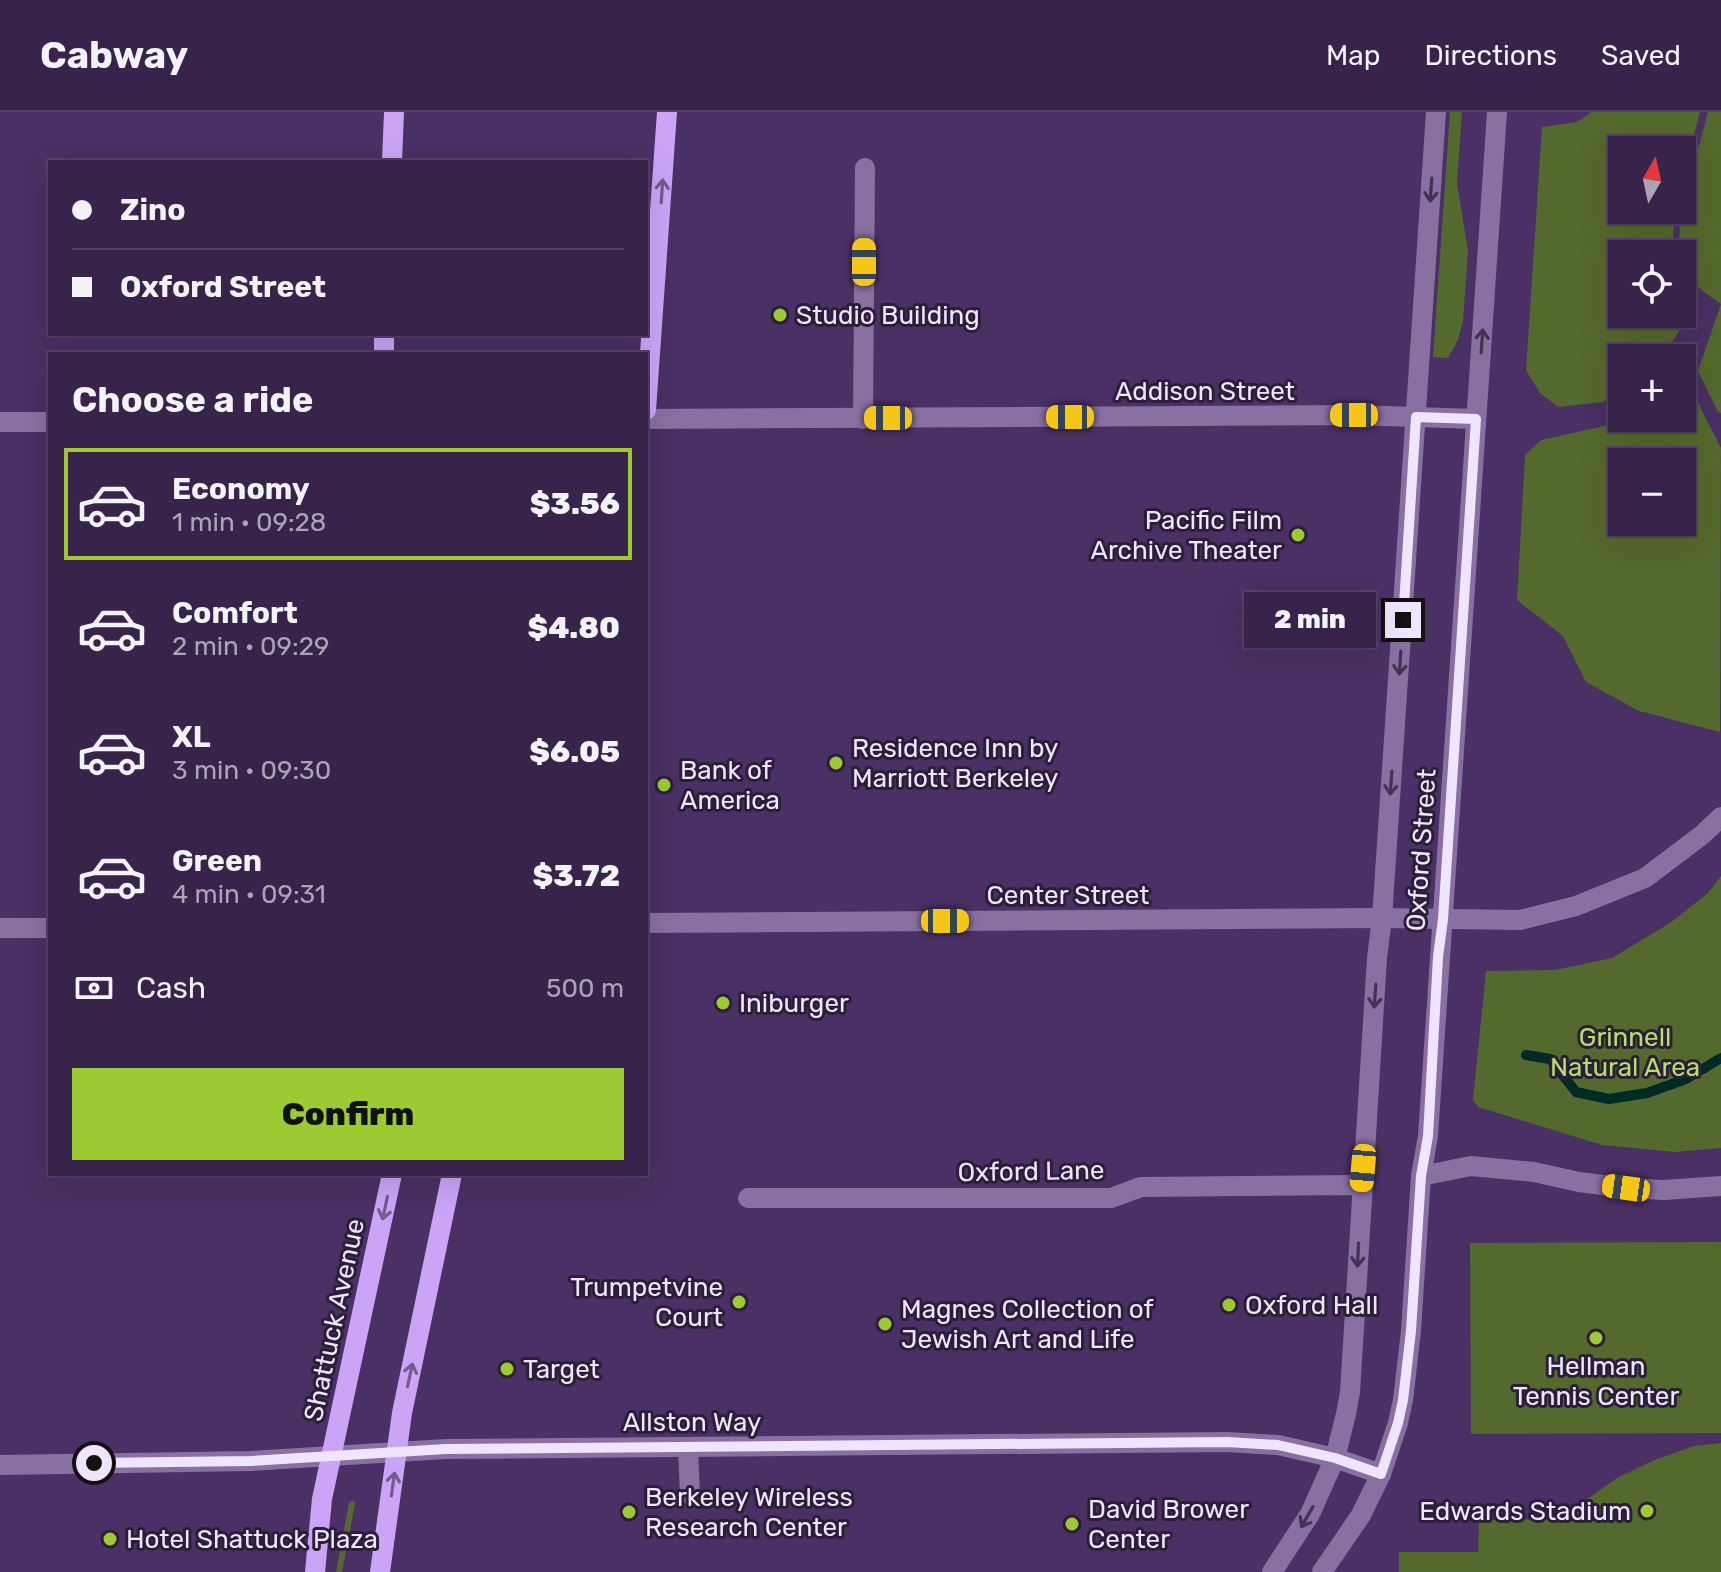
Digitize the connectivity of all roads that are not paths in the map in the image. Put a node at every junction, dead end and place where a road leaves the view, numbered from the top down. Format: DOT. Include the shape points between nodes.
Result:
graph roads {
  1 [pos="394,112"];
  2 [pos="667,112"];
  3 [pos="1436,112"];
  4 [pos="1497,112"];
  5 [pos="392,160"];
  6 [pos="865,168"];
  7 [pos="648,382"];
  8 [pos="1416,417"];
  9 [pos="648,419"];
  10 [pos="863,419"];
  11 [pos="1476,419"];
  12 [pos="0,422"];
  13 [pos="48,422"];
  14 [pos="1721,817"];
  15 [pos="1382,918"];
  16 [pos="1443,919"];
  17 [pos="648,923"];
  18 [pos="0,928"];
  19 [pos="48,928"];
  20 [pos="392,1176"];
  21 [pos="452,1176"];
  22 [pos="1421,1176"];
  23 [pos="1362,1185"];
  24 [pos="1721,1186"];
  25 [pos="748,1198"];
  26 [pos="688,1448"];
  27 [pos="398,1452"];
  28 [pos="331,1455"];
  29 [pos="1335,1458"];
  30 [pos="0,1465"];
  31 [pos="1381,1474"];
  32 [pos="690,1495"];
  33 [pos="315,1572"];
  34 [pos="380,1572"];
  35 [pos="1272,1572"];
  36 [pos="1322,1572"];
  1 -- 5 [label="main road"];
  7 -- 2 [label="main road, one-way"];
  3 -- 8 [label="street, Oxford Street, one-way"];
  11 -- 4 [label="street, Oxford Street, one-way"];
  6 -- 10 [label="street"];
  8 -- 10 [label="street, Addison Street"];
  8 -- 11 [label="street, Addison Street"];
  8 -- 15 [label="street, Oxford Street, one-way"];
  9 -- 10 [label="street, Addison Street"];
  11 -- 16 [label="street, Oxford Street"];
  12 -- 13 [label="street"];
  14 -- 16 [label="street, Center Street" via="1645,878 1576,906 1520,920"];
  15 -- 16 [label="street, Center Street"];
  15 -- 17 [label="street, Center Street"];
  15 -- 23 [label="street, Oxford Street, one-way"];
  16 -- 22 [label="street, Oxford Street"];
  18 -- 19 [label="street"];
  20 -- 28 [label="main road, Shattuck Avenue, one-way"];
  27 -- 21 [label="main road, one-way"];
  22 -- 24 [label="street" via="1471,1166 1626,1188"];
  22 -- 31 [label="street, Oxford Street" via="1403,1400"];
  23 -- 25 [label="street, Oxford Lane" via="1141,1187 1111,1198"];
  23 -- 29 [label="street, Oxford Street, one-way" via="1350,1392"];
  26 -- 27 [label="street, Allston Way"];
  26 -- 29 [label="street, Allston Way" via="1227,1442 1278,1445"];
  26 -- 32 [label="street"];
  27 -- 28 [label="street, Allston Way"];
  34 -- 27 [label="main road, one-way"];
  28 -- 30 [label="street, Allston Way"];
  28 -- 33 [label="main road, Shattuck Avenue"];
  29 -- 31 [label="street, Allston Way"];
  29 -- 35 [label="street, Oxford Street, one-way" via="1310,1514"];
  31 -- 36 [label="street, Oxford Street" via="1361,1515"];
}
